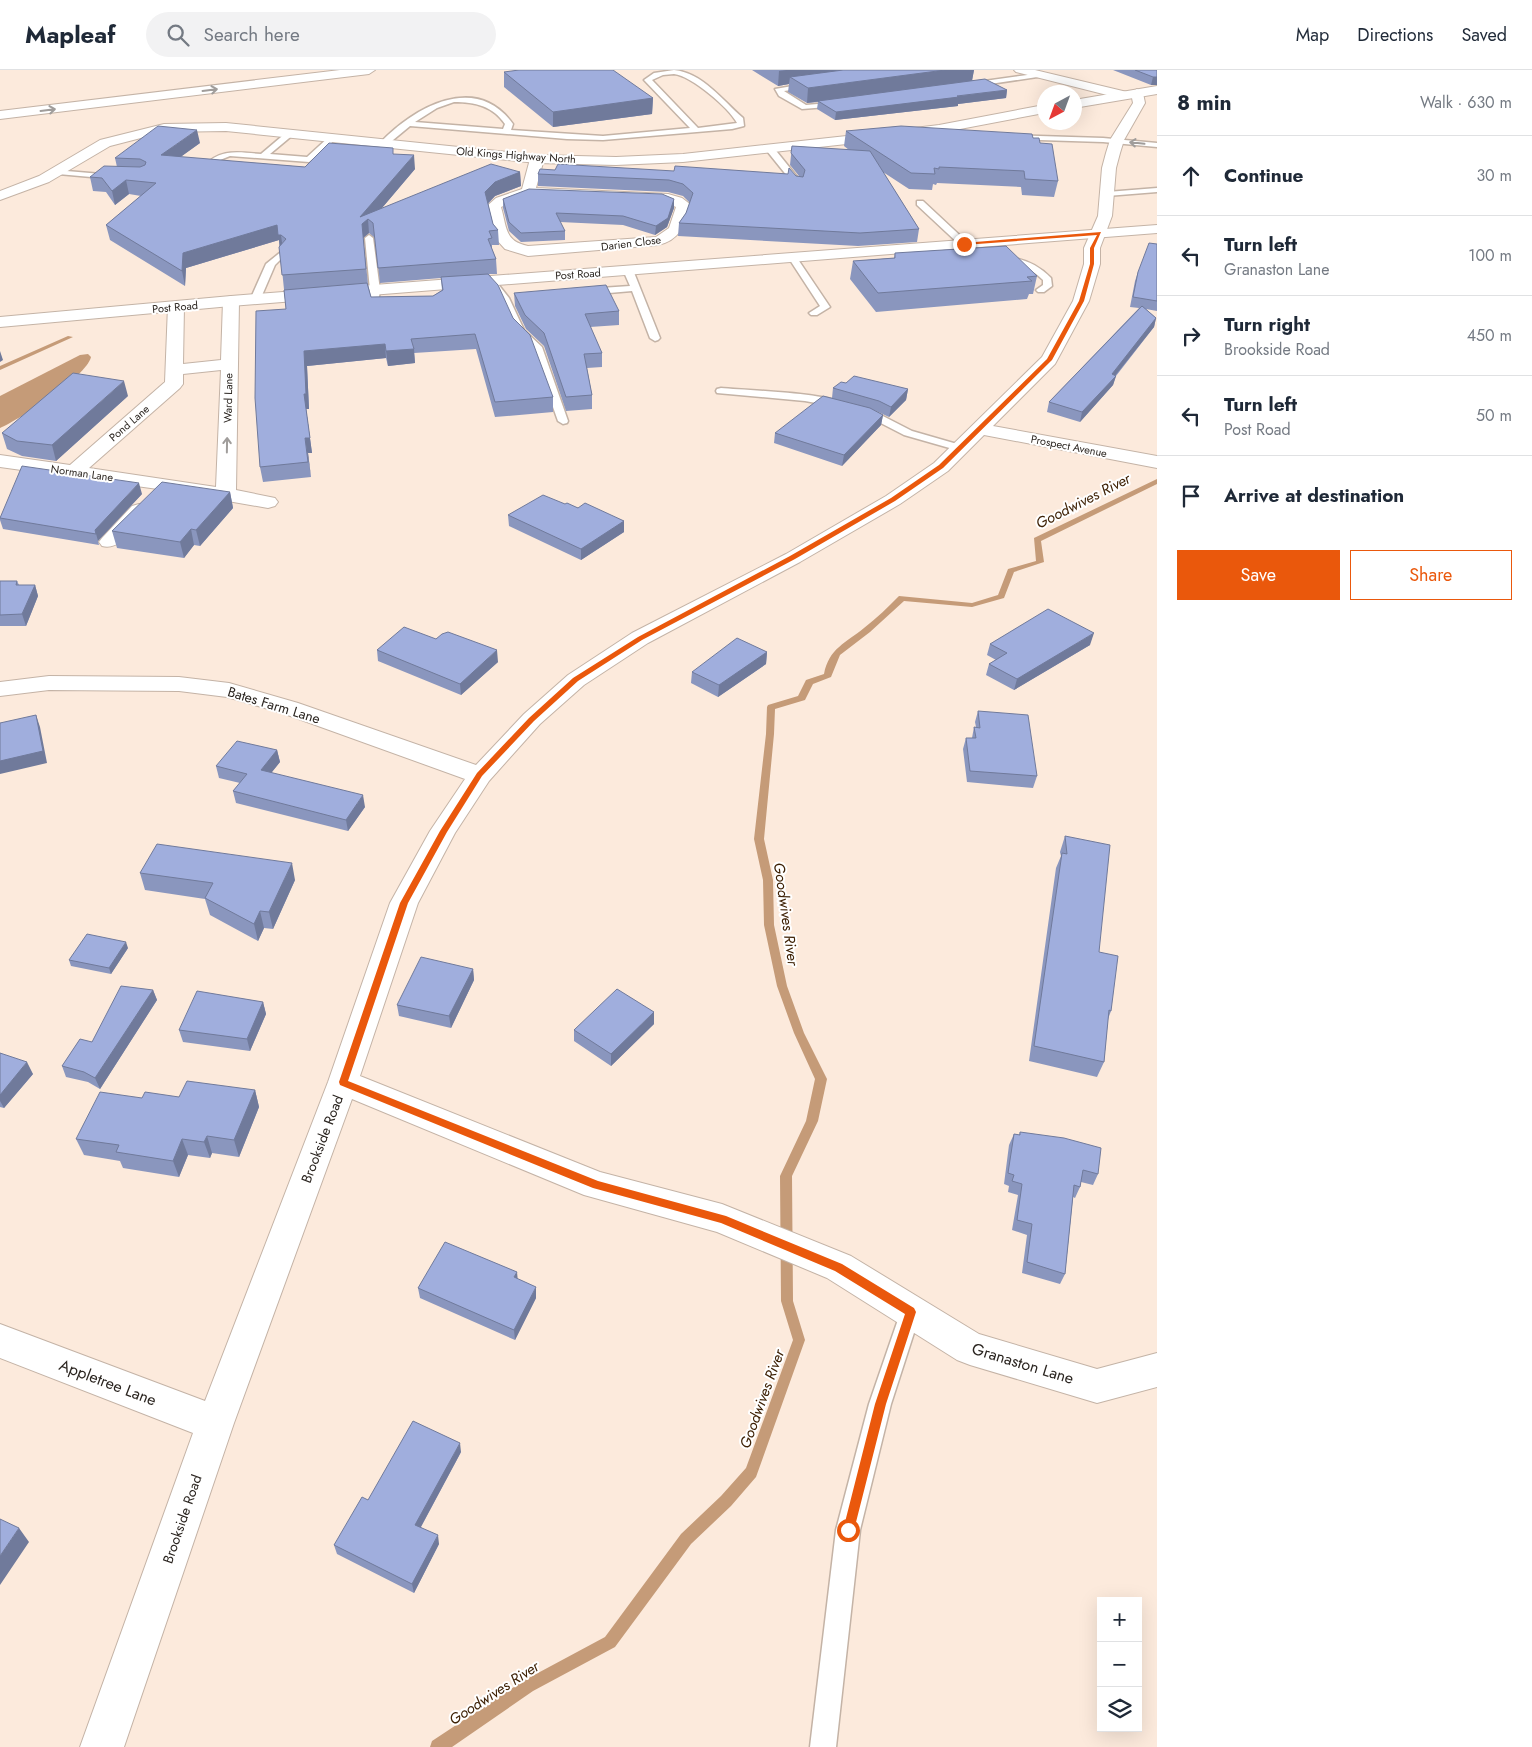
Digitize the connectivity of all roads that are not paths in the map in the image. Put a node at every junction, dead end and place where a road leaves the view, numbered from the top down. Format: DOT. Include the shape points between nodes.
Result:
graph roads {
  1 [pos="269,70"];
  2 [pos="369,70"];
  3 [pos="1020,70"];
  4 [pos="1042,73"];
  5 [pos="818,84"];
  6 [pos="960,87"];
  7 [pos="1157,90"];
  8 [pos="1137,93"];
  9 [pos="71,94"];
  10 [pos="1123,95"];
  11 [pos="851,102"];
  12 [pos="1082,103"];
  13 [pos="1037,111"];
  14 [pos="0,116"];
  15 [pos="409,124"];
  16 [pos="696,130"];
  17 [pos="506,132"];
  18 [pos="290,134"];
  19 [pos="949,136"];
  20 [pos="874,137"];
  21 [pos="1002,137"];
  22 [pos="333,138"];
  23 [pos="1117,140"];
  24 [pos="384,143"];
  25 [pos="1157,145"];
  26 [pos="770,149"];
  27 [pos="263,156"];
  28 [pos="538,159"];
  29 [pos="309,160"];
  30 [pos="302,170"];
  31 [pos="214,171"];
  32 [pos="58,172"];
  33 [pos="119,178"];
  34 [pos="800,185"];
  35 [pos="1157,190"];
  36 [pos="528,192"];
  37 [pos="1107,194"];
  38 [pos="0,196"];
  39 [pos="920,203"];
  40 [pos="1157,228"];
  41 [pos="1100,233"];
  42 [pos="369,238"];
  43 [pos="964,244"];
  44 [pos="852,252"];
  45 [pos="282,254"];
  46 [pos="792,257"];
  47 [pos="996,259"];
  48 [pos="866,262"];
  49 [pos="628,270"];
  50 [pos="491,281"];
  51 [pos="636,288"];
  52 [pos="375,290"];
  53 [pos="1041,290"];
  54 [pos="579,293"];
  55 [pos="255,300"];
  56 [pos="230,302"];
  57 [pos="176,306"];
  58 [pos="397,308"];
  59 [pos="814,313"];
  60 [pos="0,322"];
  61 [pos="655,338"];
  62 [pos="229,364"];
  63 [pos="174,370"];
  64 [pos="721,391"];
  65 [pos="563,421"];
  66 [pos="980,429"];
  67 [pos="960,448"];
  68 [pos="0,462"];
  69 [pos="1153,462"];
  70 [pos="74,471"];
  71 [pos="165,484"];
  72 [pos="226,494"];
  73 [pos="268,502"];
  74 [pos="108,542"];
  75 [pos="0,688"];
  76 [pos="480,774"];
  77 [pos="343,1082"];
  78 [pos="911,1312"];
  79 [pos="0,1341"];
  80 [pos="1157,1370"];
  81 [pos="215,1423"];
  82 [pos="102,1747"];
  83 [pos="823,1747"];
  1 -- 9 [label="main road"];
  14 -- 2 [label="main road, one-way"];
  3 -- 4 [label="main road"];
  4 -- 6 [label="lane"];
  4 -- 10 [label="main road"];
  5 -- 11 [label="lane" via="779,89 804,108"];
  7 -- 8 [label="main road"];
  8 -- 10 [label="main road"];
  8 -- 23 [label="main road, Brookside Road" via="1139,103"];
  10 -- 12 [label="main road"];
  13 -- 20 [label="main road, Old Kings Highway North"];
  15 -- 17 [label="lane"];
  15 -- 17 [label="lane" via="440,103 471,100 491,105 502,115 510,124"];
  15 -- 24 [label="lane"];
  16 -- 16 [label="lane" via="732,127 741,122 690,76 667,73 651,77 648,80"];
  16 -- 17 [label="lane" via="603,138"];
  18 -- 22 [label="main road, Old Kings Highway North"];
  18 -- 27 [label="lane"];
  18 -- 32 [label="main road, Old Kings Highway North" via="226,127 164,128 105,143"];
  19 -- 20 [label="lane"];
  20 -- 26 [label="main road, Old Kings Highway North"];
  21 -- 23 [label="lane"];
  22 -- 24 [label="main road, Old Kings Highway North"];
  22 -- 29 [label="lane"];
  25 -- 23 [label="lane, one-way"];
  23 -- 37 [label="main road, Brookside Road" via="1109,168"];
  24 -- 28 [label="main road, Old Kings Highway North"];
  26 -- 28 [label="main road, Old Kings Highway North" via="645,159"];
  26 -- 34 [label="lane"];
  27 -- 29 [label="lane"];
  27 -- 31 [label="lane" via="230,154 217,158 204,169"];
  28 -- 36 [label="main road"];
  29 -- 30 [label="lane"];
  32 -- 33 [label="lane"];
  32 -- 38 [label="main road, Old Kings Highway North"];
  35 -- 37 [label="lane"];
  36 -- 36 [label="main road, Darien Close" via="494,206 504,243 528,251 658,241 676,231 684,205 663,198"];
  37 -- 41 [label="main road, Brookside Road"];
  39 -- 43 [label="lane"];
  40 -- 41 [label="main road, Post Road"];
  41 -- 43 [label="main road, Post Road"];
  41 -- 66 [label="main road, Brookside Road" via="1092,248 1092,264 1082,301 1049,360"];
  42 -- 52 [label="lane"];
  43 -- 44 [label="main road, Post Road" via="942,251"];
  44 -- 46 [label="main road, Post Road"];
  44 -- 48 [label="lane"];
  45 -- 55 [label="lane" via="271,264"];
  46 -- 49 [label="main road, Post Road"];
  46 -- 59 [label="lane" via="825,307"];
  47 -- 53 [label="lane" via="1021,262 1039,269 1048,280 1047,286"];
  49 -- 50 [label="main road, Post Road"];
  49 -- 51 [label="lane"];
  50 -- 52 [label="main road, Post Road" via="435,290"];
  50 -- 65 [label="lane" via="509,298 520,331 537,348"];
  51 -- 54 [label="lane"];
  51 -- 61 [label="lane"];
  52 -- 55 [label="main road, Post Road"];
  52 -- 58 [label="lane" via="375,308"];
  55 -- 56 [label="main road, Post Road"];
  56 -- 57 [label="main road, Post Road"];
  56 -- 62 [label="main road, Ward Lane"];
  57 -- 60 [label="main road, Post Road"];
  57 -- 63 [label="main road, Pond Lane"];
  62 -- 63 [label="main road"];
  72 -- 62 [label="main road, Ward Lane, one-way"];
  63 -- 70 [label="main road, Pond Lane" via="174,384"];
  64 -- 67 [label="lane" via="805,398 850,408 873,415 908,433"];
  66 -- 67 [label="main road, Brookside Road"];
  66 -- 69 [label="main road, Prospect Avenue"];
  67 -- 76 [label="main road, Brookside Road" via="941,466 893,500 792,558 640,638 576,680"];
  68 -- 70 [label="main road, Norman Lane"];
  70 -- 71 [label="main road, Norman Lane"];
  71 -- 72 [label="main road, Norman Lane"];
  71 -- 74 [label="main road"];
  72 -- 73 [label="main road, Norman Lane"];
  75 -- 76 [label="main road, Bates Farm Lane" via="49,683 180,684 229,690"];
  76 -- 77 [label="main road, Brookside Road" via="404,903"];
  77 -- 78 [label="main road, Granaston Lane" via="596,1185 722,1220 839,1267"];
  77 -- 81 [label="main road, Brookside Road"];
  78 -- 80 [label="main road, Granaston Lane" via="970,1348 1097,1386"];
  78 -- 83 [label="lane" via="880,1404 848,1530"];
  79 -- 81 [label="main road, Appletree Lane"];
  81 -- 82 [label="main road, Brookside Road"];
}
